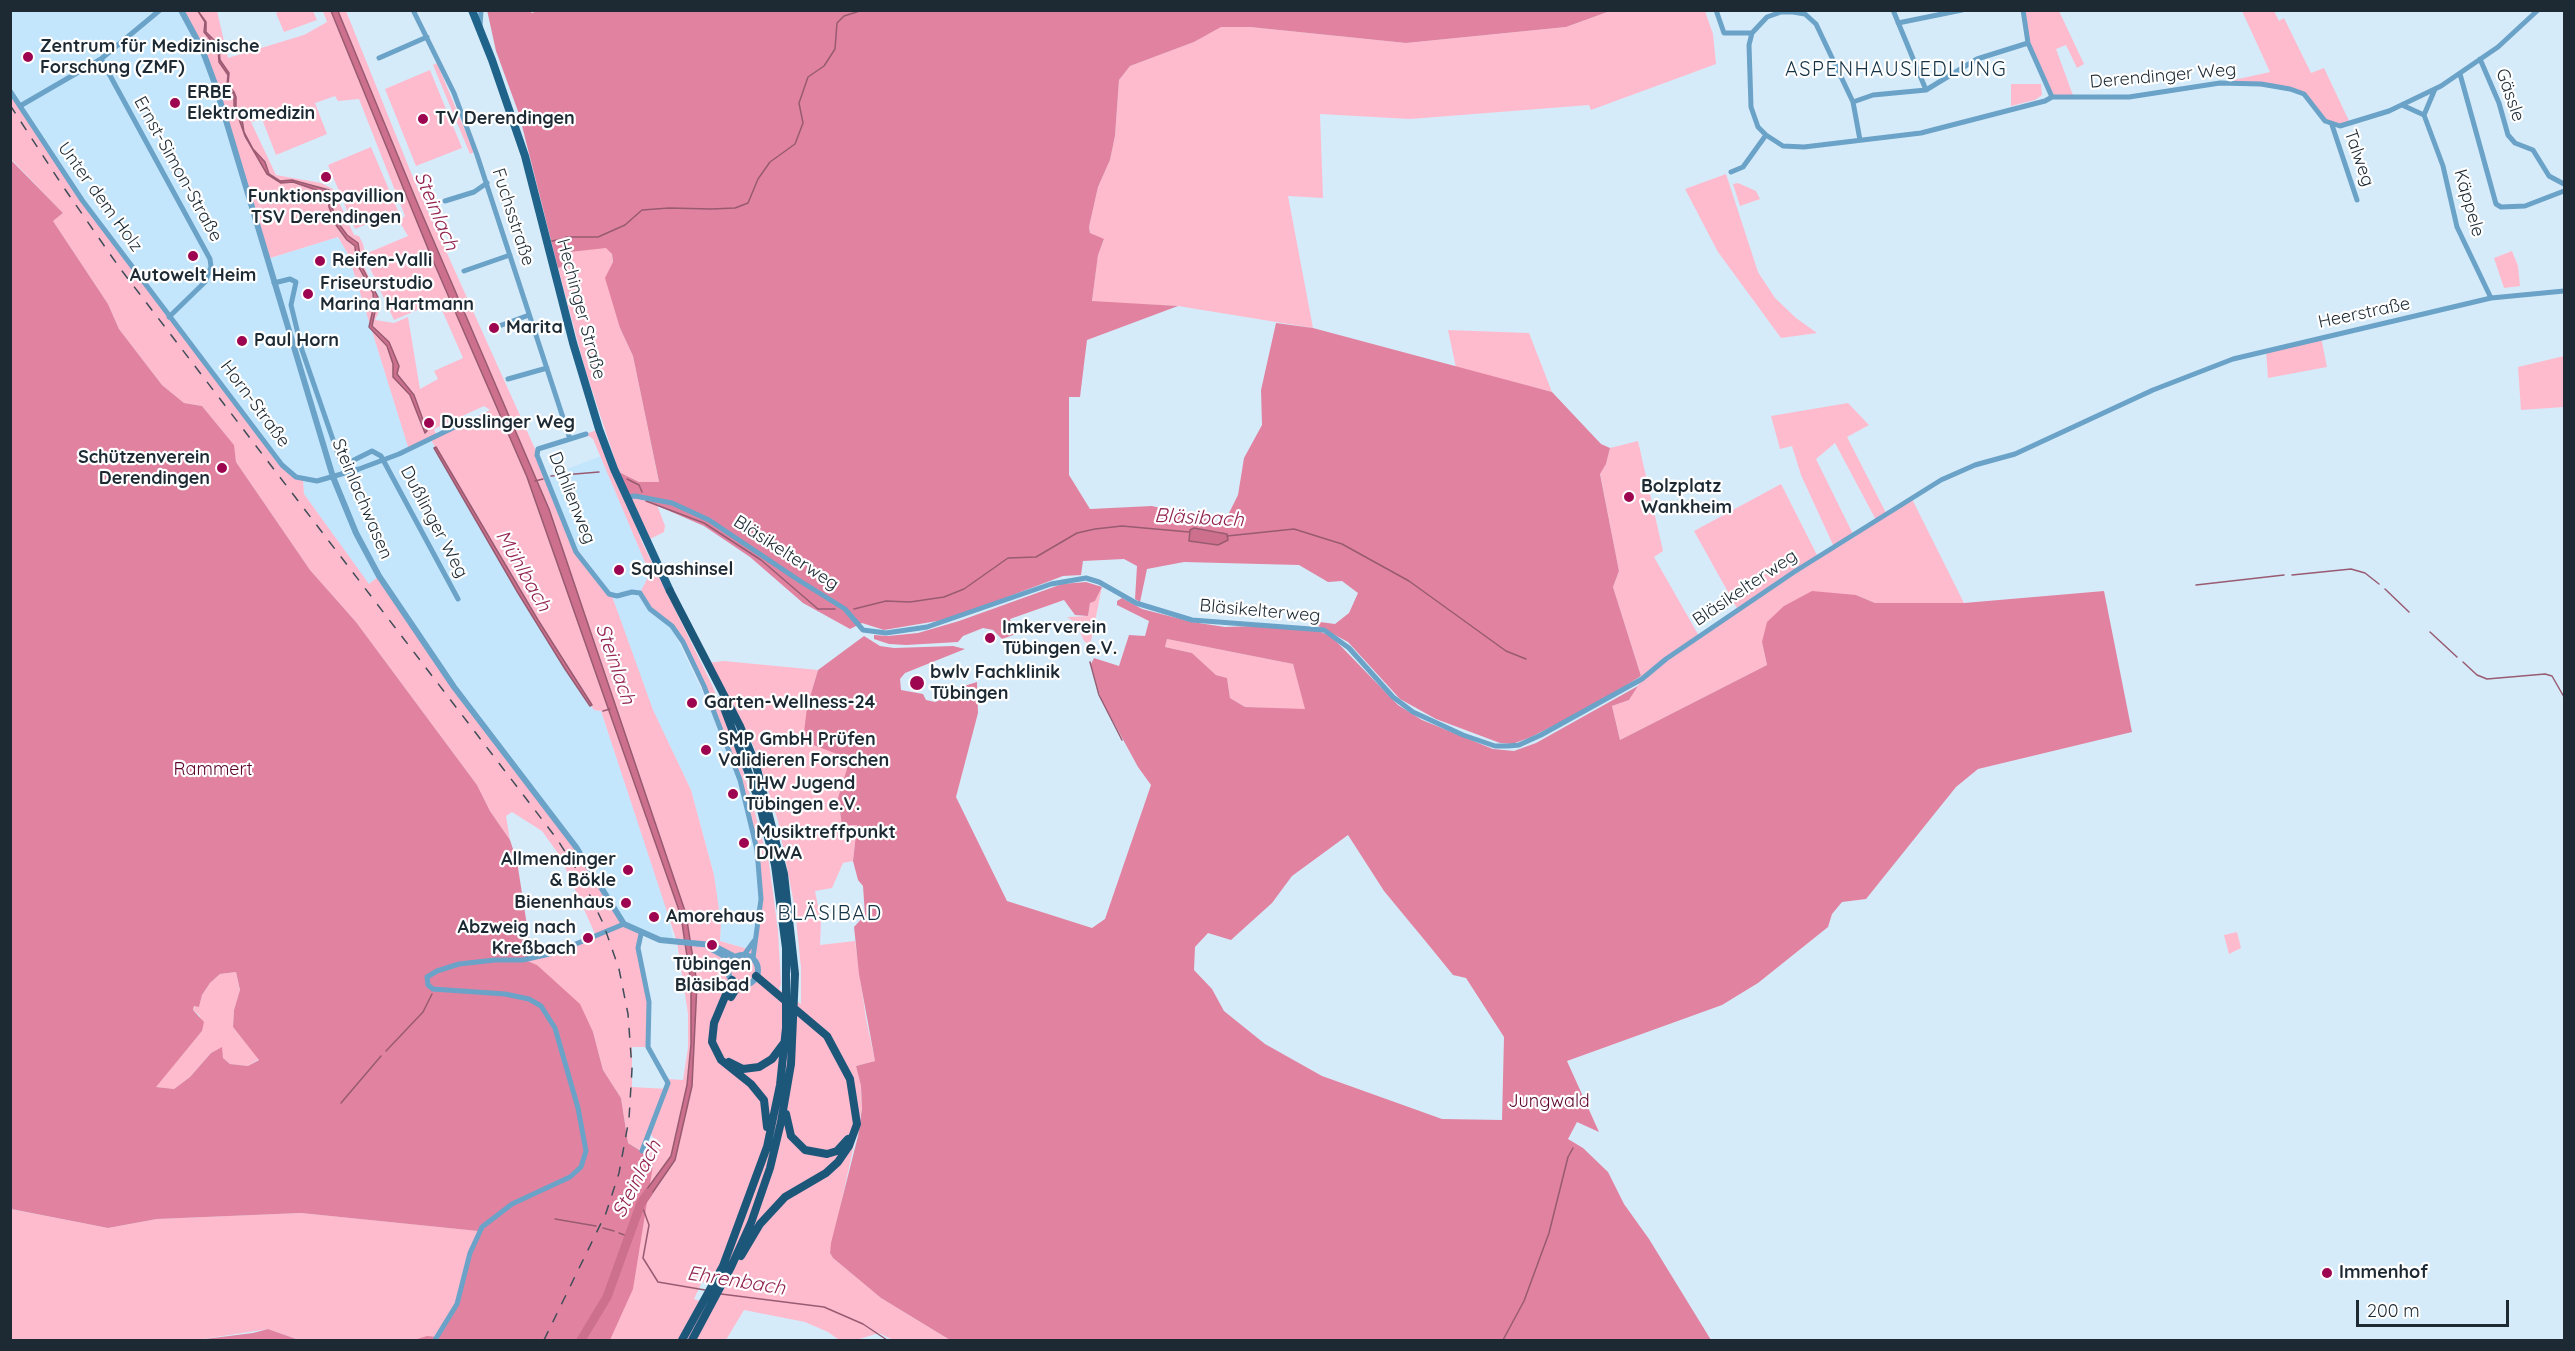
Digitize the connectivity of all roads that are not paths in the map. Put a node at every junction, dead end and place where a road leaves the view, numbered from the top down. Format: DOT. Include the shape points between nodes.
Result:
graph roads {
  1 [pos="153,10"];
  2 [pos="160,10"];
  3 [pos="181,10"];
  4 [pos="413,10"];
  5 [pos="472,10"];
  6 [pos="481,10"];
  7 [pos="1716,10"];
  8 [pos="1893,10"];
  9 [pos="1962,10"];
  10 [pos="2023,10"];
  11 [pos="2536,11"];
  12 [pos="1806,12"];
  13 [pos="147,20"];
  14 [pos="1898,23"];
  15 [pos="480,27"];
  16 [pos="1752,33"];
  17 [pos="427,37"];
  18 [pos="2028,43"];
  19 [pos="379,58"];
  20 [pos="101,59"];
  21 [pos="2480,59"];
  22 [pos="2460,74"];
  23 [pos="2435,89"];
  24 [pos="1926,90"];
  25 [pos="10,91"];
  26 [pos="2052,97"];
  27 [pos="1853,102"];
  28 [pos="2402,105"];
  29 [pos="20,106"];
  30 [pos="2424,115"];
  31 [pos="2332,125"];
  32 [pos="1766,135"];
  33 [pos="1860,140"];
  34 [pos="1731,172"];
  35 [pos="487,183"];
  36 [pos="2565,184"];
  37 [pos="2565,191"];
  38 [pos="2357,200"];
  39 [pos="445,201"];
  40 [pos="510,255"];
  41 [pos="464,271"];
  42 [pos="274,283"];
  43 [pos="2565,291"];
  44 [pos="2491,298"];
  45 [pos="529,315"];
  46 [pos="169,317"];
  47 [pos="491,329"];
  48 [pos="547,368"];
  49 [pos="508,379"];
  50 [pos="2173,382"];
  51 [pos="468,421"];
  52 [pos="586,434"];
  53 [pos="570,439"];
  54 [pos="383,460"];
  55 [pos="333,477"];
  56 [pos="626,497"];
  57 [pos="670,591"];
  58 [pos="458,599"];
  59 [pos="624,924"];
  60 [pos="641,934"];
  61 [pos="754,939"];
  62 [pos="702,945"];
  63 [pos="744,955"];
  64 [pos="735,957"];
  65 [pos="753,958"];
  66 [pos="729,964"];
  67 [pos="754,979"];
  68 [pos="735,982"];
  69 [pos="784,1043"];
  70 [pos="791,1064"];
  71 [pos="642,1151"];
  72 [pos="759,1171"];
  73 [pos="720,1284"];
  74 [pos="435,1341"];
  75 [pos="682,1341"];
  76 [pos="692,1341"];
  1 -- 13 [label="street"];
  2 -- 13 [label="street"];
  3 -- 42 [label="street, Steinlachwasen" via="212,75"];
  4 -- 17 [label="street, Fuchsstraße"];
  5 -- 15 [label="main road, Hechinger Straße"];
  6 -- 15 [label="street, Hechinger Straße"];
  7 -- 16 [label="street" via="1724,33"];
  8 -- 14 [label="street"];
  9 -- 14 [label="street"];
  10 -- 18 [label="street"];
  11 -- 21 [label="street" via="2498,48"];
  12 -- 16 [label="street" via="1775,13"];
  12 -- 27 [label="street" via="1824,37"];
  13 -- 20 [label="street"];
  14 -- 24 [label="street"];
  15 -- 56 [label="main road, Hechinger Straße" via="525,156 592,407"];
  16 -- 32 [label="street" via="1751,107 1755,122"];
  17 -- 19 [label="street"];
  17 -- 35 [label="street, Fuchsstraße" via="454,93"];
  18 -- 24 [label="street" via="1977,59"];
  18 -- 26 [label="street"];
  20 -- 29 [label="street"];
  20 -- 46 [label="street, Ernst-Simon-Straße" via="210,259 205,282"];
  21 -- 22 [label="street"];
  21 -- 36 [label="street, Gässle" via="2508,135 2515,143 2533,150 2549,176"];
  22 -- 23 [label="street"];
  22 -- 37 [label="street" via="2496,204 2525,206"];
  23 -- 28 [label="street"];
  23 -- 30 [label="street"];
  24 -- 27 [label="street" via="1873,95"];
  25 -- 29 [label="street, Unter dem Holz"];
  26 -- 31 [label="street, Derendinger Weg" via="2129,97 2220,83 2261,84 2304,94"];
  26 -- 33 [label="street" via="1921,133"];
  27 -- 33 [label="street"];
  28 -- 30 [label="street"];
  28 -- 31 [label="street" via="2340,126"];
  29 -- 46 [label="street, Unter dem Holz" via="82,200"];
  30 -- 44 [label="street, Käppele" via="2443,166 2457,227"];
  31 -- 38 [label="street, Talweg"];
  32 -- 33 [label="street" via="1792,148"];
  32 -- 34 [label="street" via="1743,166"];
  35 -- 39 [label="street" via="474,192"];
  35 -- 40 [label="street, Fuchsstraße"];
  40 -- 41 [label="street"];
  40 -- 45 [label="street, Fuchsstraße"];
  42 -- 54 [label="street" via="293,279 297,285 291,305 302,350 339,457 352,461 372,451"];
  42 -- 55 [label="street, Steinlachwasen"];
  43 -- 44 [label="street, Heerstraße"];
  44 -- 50 [label="street, Heerstraße" via="2242,356"];
  45 -- 47 [label="street"];
  45 -- 48 [label="street, Fuchsstraße"];
  46 -- 55 [label="street, Horn-Straße" via="282,465 303,480"];
  48 -- 49 [label="street"];
  48 -- 53 [label="street, Fuchsstraße"];
  50 -- 56 [label="street, Bläsikelterweg" via="2015,454 1941,480 1794,572 1642,679 1541,735 1509,746 1495,746 1463,735 1413,712 1393,697 1349,648 1324,630 1192,620 1136,603 1086,578 1051,584 927,627 886,633 863,630 845,609 709,520 672,504"];
  51 -- 54 [label="street, Dußlinger Weg"];
  52 -- 53 [label="street, Dahlienweg"];
  53 -- 61 [label="street, Dahlienweg" via="538,449 537,455 576,552 612,596 640,593 650,609 675,629 725,738 757,850 761,899"];
  54 -- 55 [label="street, Dußlinger Weg"];
  54 -- 58 [label="street, Dußlinger Weg"];
  55 -- 59 [label="street, Steinlachwasen" via="366,553 407,620 576,847"];
  56 -- 57 [label="main road, Hechinger Straße"];
  57 -- 69 [label="highway" via="725,710 758,798 779,891 787,986"];
  57 -- 70 [label="highway" via="740,726 759,773 777,837 787,891 795,994"];
  59 -- 60 [label="street, Steinlachwasen"];
  59 -- 74 [label="street" via="554,953 524,960 467,963 437,971 427,978 433,989 505,994 541,1006 555,1028 586,1151 581,1167 570,1177 512,1204 482,1227 470,1252 457,1304"];
  60 -- 62 [label="street, Steinlachwasen"];
  60 -- 71 [label="street" via="638,948 649,1002 648,1047 668,1083"];
  61 -- 63 [label="street"];
  61 -- 65 [label="street"];
  62 -- 64 [label="street, Steinlachwasen" via="718,946"];
  62 -- 66 [label="street" via="721,953"];
  63 -- 64 [label="street"];
  63 -- 65 [label="street"];
  64 -- 66 [label="street"];
  65 -- 67 [label="street" via="758,966"];
  66 -- 68 [label="street" via="728,973"];
  67 -- 68 [label="street"];
  67 -- 70 [label="highway" via="808,1022 838,1057 853,1107 851,1133 837,1151 815,1154 790,1136 786,1116"];
  67 -- 73 [label="highway" via="827,1036 850,1078 856,1124 849,1146 838,1162 785,1197 768,1214"];
  68 -- 69 [label="highway" via="716,1032 723,1058 733,1066 751,1069 766,1064"];
  68 -- 72 [label="highway" via="714,1023 712,1042 721,1060 764,1100 768,1119"];
  69 -- 72 [label="highway" via="773,1121"];
  70 -- 73 [label="highway" via="770,1168 751,1223"];
  72 -- 73 [label="highway"];
  73 -- 75 [label="highway" via="703,1303"];
  73 -- 76 [label="highway"];
}
